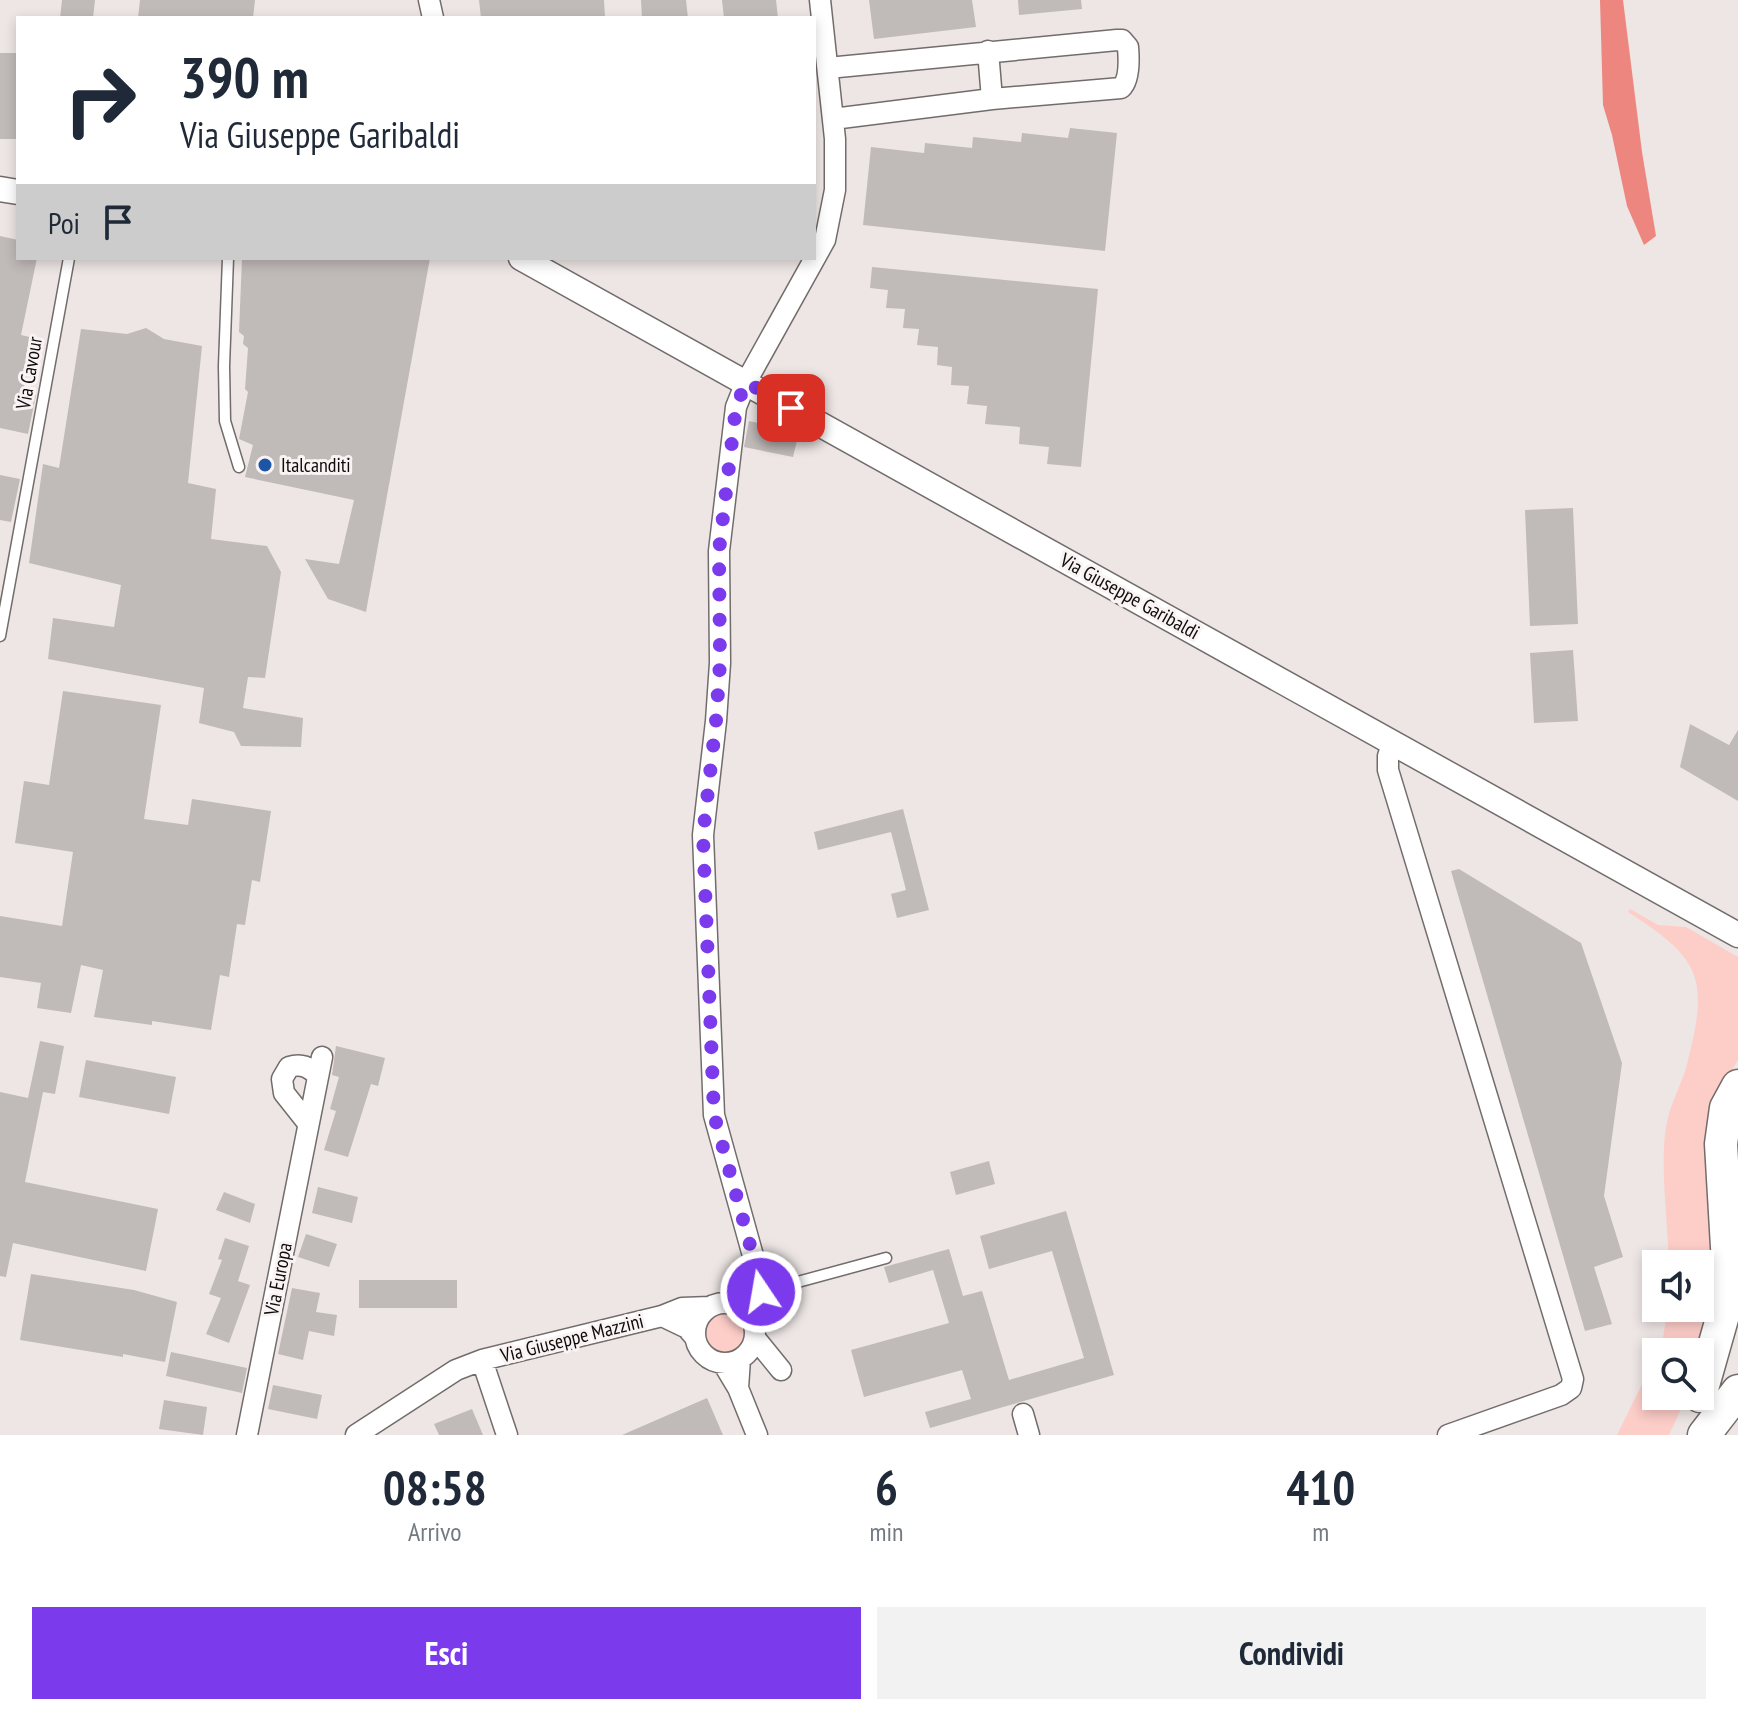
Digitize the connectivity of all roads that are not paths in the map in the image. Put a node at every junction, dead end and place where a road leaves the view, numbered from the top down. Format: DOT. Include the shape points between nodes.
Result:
graph roads {
  1 [pos="820,0"];
  2 [pos="988,51"];
  3 [pos="824,79"];
  4 [pos="992,99"];
  5 [pos="833,119"];
  6 [pos="816,256"];
  7 [pos="69,260"];
  8 [pos="228,260"];
  9 [pos="525,260"];
  10 [pos="814,260"];
  11 [pos="746,382"];
  12 [pos="239,467"];
  13 [pos="0,636"];
  14 [pos="1393,742"];
  15 [pos="1738,935"];
  16 [pos="1738,1086"];
  17 [pos="307,1122"];
  18 [pos="1721,1144"];
  19 [pos="1738,1181"];
  20 [pos="886,1258"];
  21 [pos="755,1263"];
  22 [pos="761,1292"];
  23 [pos="732,1304"];
  24 [pos="710,1307"];
  25 [pos="662,1316"];
  26 [pos="750,1317"];
  27 [pos="695,1337"];
  28 [pos="1714,1347"];
  29 [pos="741,1354"];
  30 [pos="482,1360"];
  31 [pos="1738,1391"];
  32 [pos="1693,1410"];
  33 [pos="1023,1414"];
  34 [pos="1738,1428"];
  35 [pos="247,1435"];
  36 [pos="356,1435"];
  37 [pos="507,1435"];
  38 [pos="757,1435"];
  39 [pos="1029,1435"];
  40 [pos="1448,1435"];
  41 [pos="1680,1435"];
  42 [pos="1704,1435"];
  43 [pos="1730,1435"];
  1 -- 3 [label="street"];
  2 -- 3 [label="street"];
  2 -- 4 [label="street"];
  2 -- 4 [label="street" via="1117,40 1128,51 1127,78 1121,88"];
  3 -- 5 [label="street"];
  4 -- 5 [label="street"];
  5 -- 6 [label="street" via="835,190 825,240"];
  7 -- 13 [label="lane, Via Cavour"];
  8 -- 12 [label="lane" via="225,421"];
  9 -- 11 [label="street, Via Giuseppe Garibaldi"];
  10 -- 11 [label="street"];
  11 -- 14 [label="street, Via Giuseppe Garibaldi"];
  11 -- 21 [label="street" via="736,407 719,551 720,663 703,835 714,1115"];
  14 -- 15 [label="street, Via Giuseppe Garibaldi"];
  14 -- 40 [label="street" via="1388,770 1573,1379 1561,1395"];
  16 -- 18 [label="highway" via="1726,1108"];
  17 -- 17 [label="street, Via Europa" via="320,1066 289,1067 282,1079 284,1093"];
  17 -- 35 [label="street, Via Europa"];
  18 -- 19 [label="highway"];
  18 -- 28 [label="highway" via="1728,1264"];
  20 -- 22 [label="lane"];
  21 -- 22 [label="street"];
  21 -- 23 [label="street"];
  22 -- 26 [label="street"];
  23 -- 24 [label="street, Via Giuseppe Mazzini"];
  23 -- 26 [label="street"];
  24 -- 25 [label="street, Via Giuseppe Mazzini" via="682,1308"];
  24 -- 27 [label="street" via="698,1320"];
  25 -- 27 [label="street, Via Giuseppe Mazzini"];
  25 -- 30 [label="street, Via Giuseppe Mazzini"];
  26 -- 29 [label="street" via="755,1327"];
  27 -- 29 [label="street, Via Giuseppe Mazzini" via="710,1359"];
  29 -- 38 [label="street" via="738,1388"];
  30 -- 36 [label="street, Via Giuseppe Mazzini" via="456,1370"];
  30 -- 37 [label="street"];
  31 -- 42 [label="highway"];
  32 -- 41 [label="highway"];
  33 -- 39 [label="street"];
  34 -- 43 [label="highway"];
}
